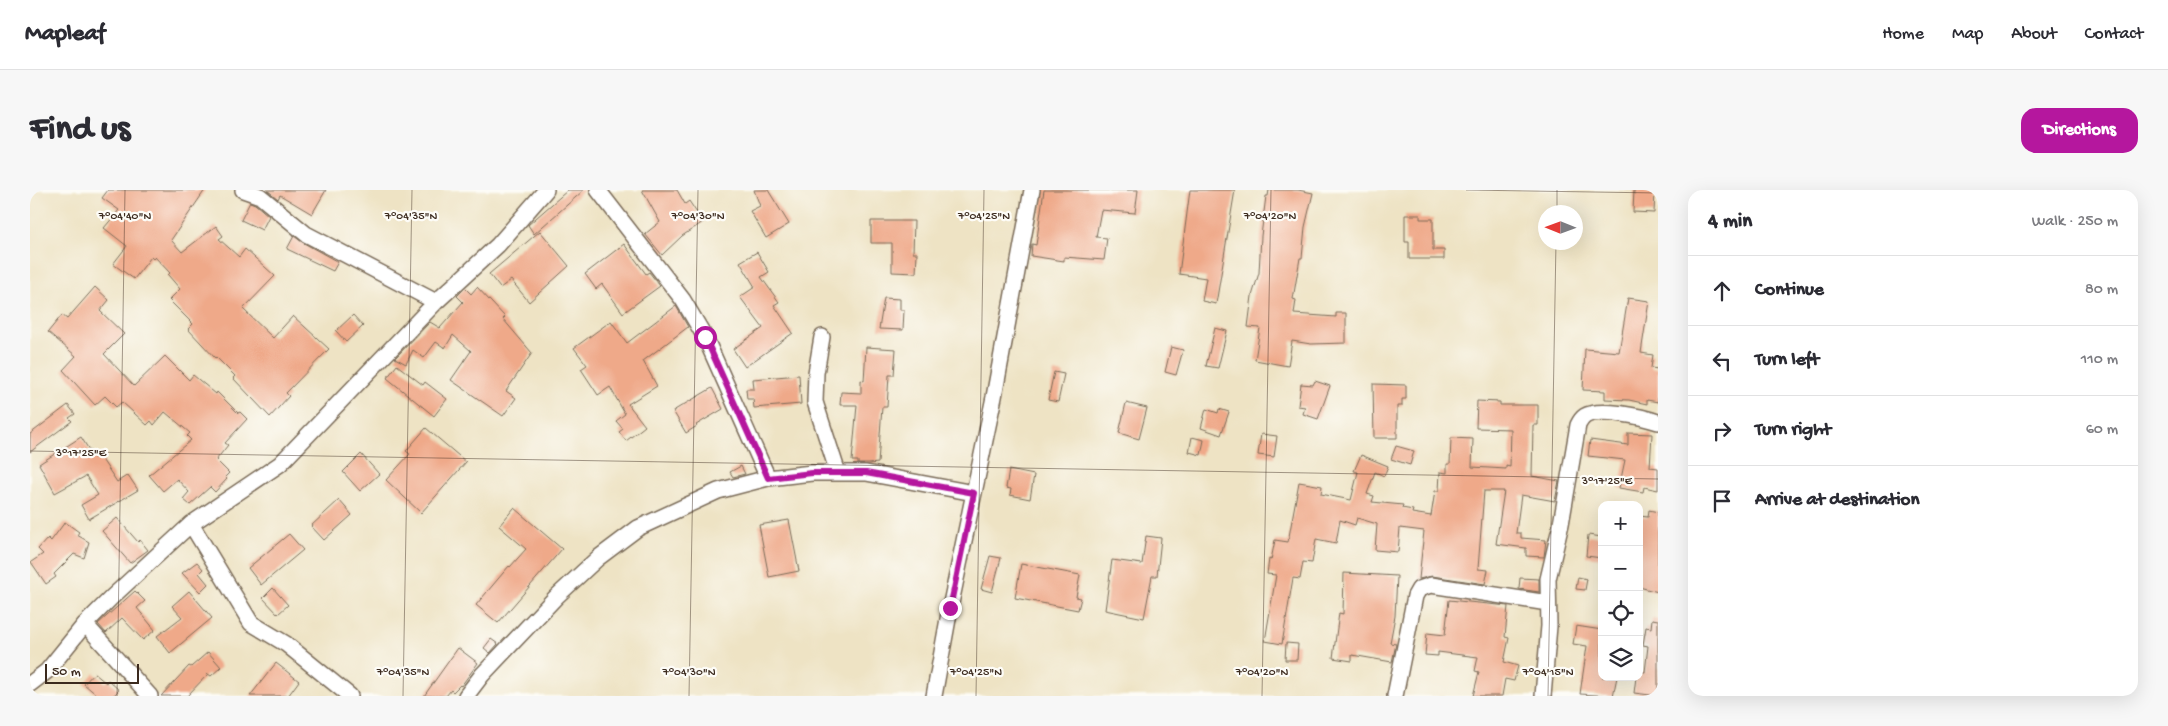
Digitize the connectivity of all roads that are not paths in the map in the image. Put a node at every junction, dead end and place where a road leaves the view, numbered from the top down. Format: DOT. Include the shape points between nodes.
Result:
graph roads {
  1 [pos="243,190"];
  2 [pos="546,190"];
  3 [pos="598,190"];
  4 [pos="1032,190"];
  5 [pos="436,302"];
  6 [pos="822,337"];
  7 [pos="1658,422"];
  8 [pos="838,473"];
  9 [pos="768,478"];
  10 [pos="974,493"];
  11 [pos="191,524"];
  12 [pos="1548,603"];
  13 [pos="85,624"];
  14 [pos="30,684"];
  15 [pos="150,696"];
  16 [pos="350,696"];
  17 [pos="466,696"];
  18 [pos="934,696"];
  19 [pos="1395,696"];
  20 [pos="1543,696"];
  1 -- 5 [label="street" via="260,196 306,234"];
  2 -- 5 [label="street" via="498,244"];
  3 -- 9 [label="street" via="683,300 705,337"];
  4 -- 10 [label="street"];
  5 -- 11 [label="street" via="280,464"];
  6 -- 8 [label="street" via="815,402"];
  7 -- 12 [label="street" via="1637,415 1595,413 1583,417 1578,425 1548,578"];
  8 -- 9 [label="street"];
  8 -- 10 [label="street" via="866,473"];
  9 -- 17 [label="street" via="718,491 638,528 598,558 556,597"];
  10 -- 18 [label="street"];
  11 -- 13 [label="street"];
  11 -- 16 [label="street" via="251,623 286,644"];
  12 -- 19 [label="street" via="1431,585 1419,590 1411,612"];
  12 -- 20 [label="street"];
  13 -- 14 [label="street" via="47,671"];
  13 -- 15 [label="street"];
}
